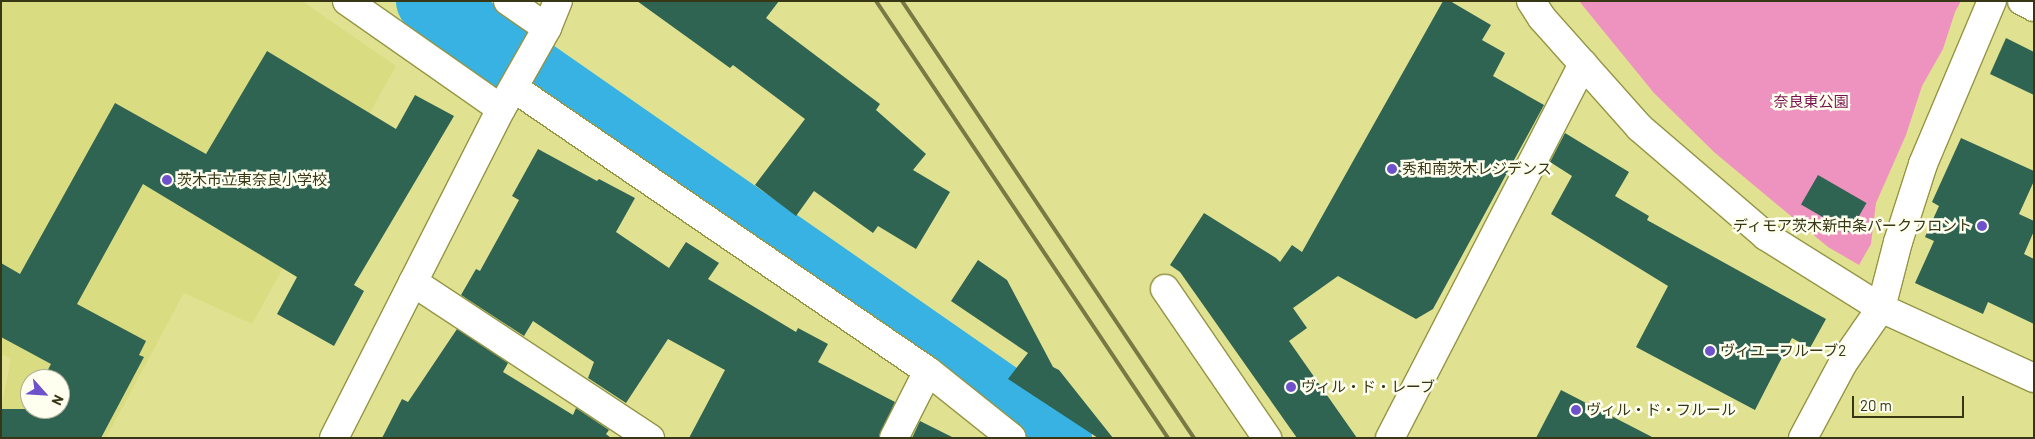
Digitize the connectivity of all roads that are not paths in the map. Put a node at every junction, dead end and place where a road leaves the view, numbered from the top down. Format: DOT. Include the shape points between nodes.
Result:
graph roads {
  1 [pos="347,1"];
  2 [pos="508,1"];
  3 [pos="558,1"];
  4 [pos="1530,1"];
  5 [pos="1992,1"];
  6 [pos="2022,1"];
  7 [pos="2034,7"];
  8 [pos="544,32"];
  9 [pos="1583,64"];
  10 [pos="508,99"];
  11 [pos="413,282"];
  12 [pos="1165,289"];
  13 [pos="1881,308"];
  14 [pos="928,371"];
  15 [pos="2034,378"];
  16 [pos="334,438"];
  17 [pos="650,438"];
  18 [pos="894,438"];
  19 [pos="1012,438"];
  20 [pos="1267,438"];
  21 [pos="1390,438"];
  22 [pos="1803,438"];
  1 -- 10 [label="street"];
  2 -- 8 [label="street"];
  3 -- 8 [label="street"];
  4 -- 9 [label="street"];
  5 -- 13 [label="street" via="1922,164"];
  6 -- 7 [label="street"];
  8 -- 10 [label="street"];
  9 -- 13 [label="street" via="1640,128 1766,236"];
  9 -- 21 [label="street"];
  10 -- 11 [label="street"];
  10 -- 14 [label="street"];
  11 -- 16 [label="street"];
  11 -- 17 [label="street"];
  12 -- 20 [label="street"];
  13 -- 15 [label="street"];
  13 -- 22 [label="street" via="1843,363"];
  14 -- 18 [label="street"];
  14 -- 19 [label="street"];
}
